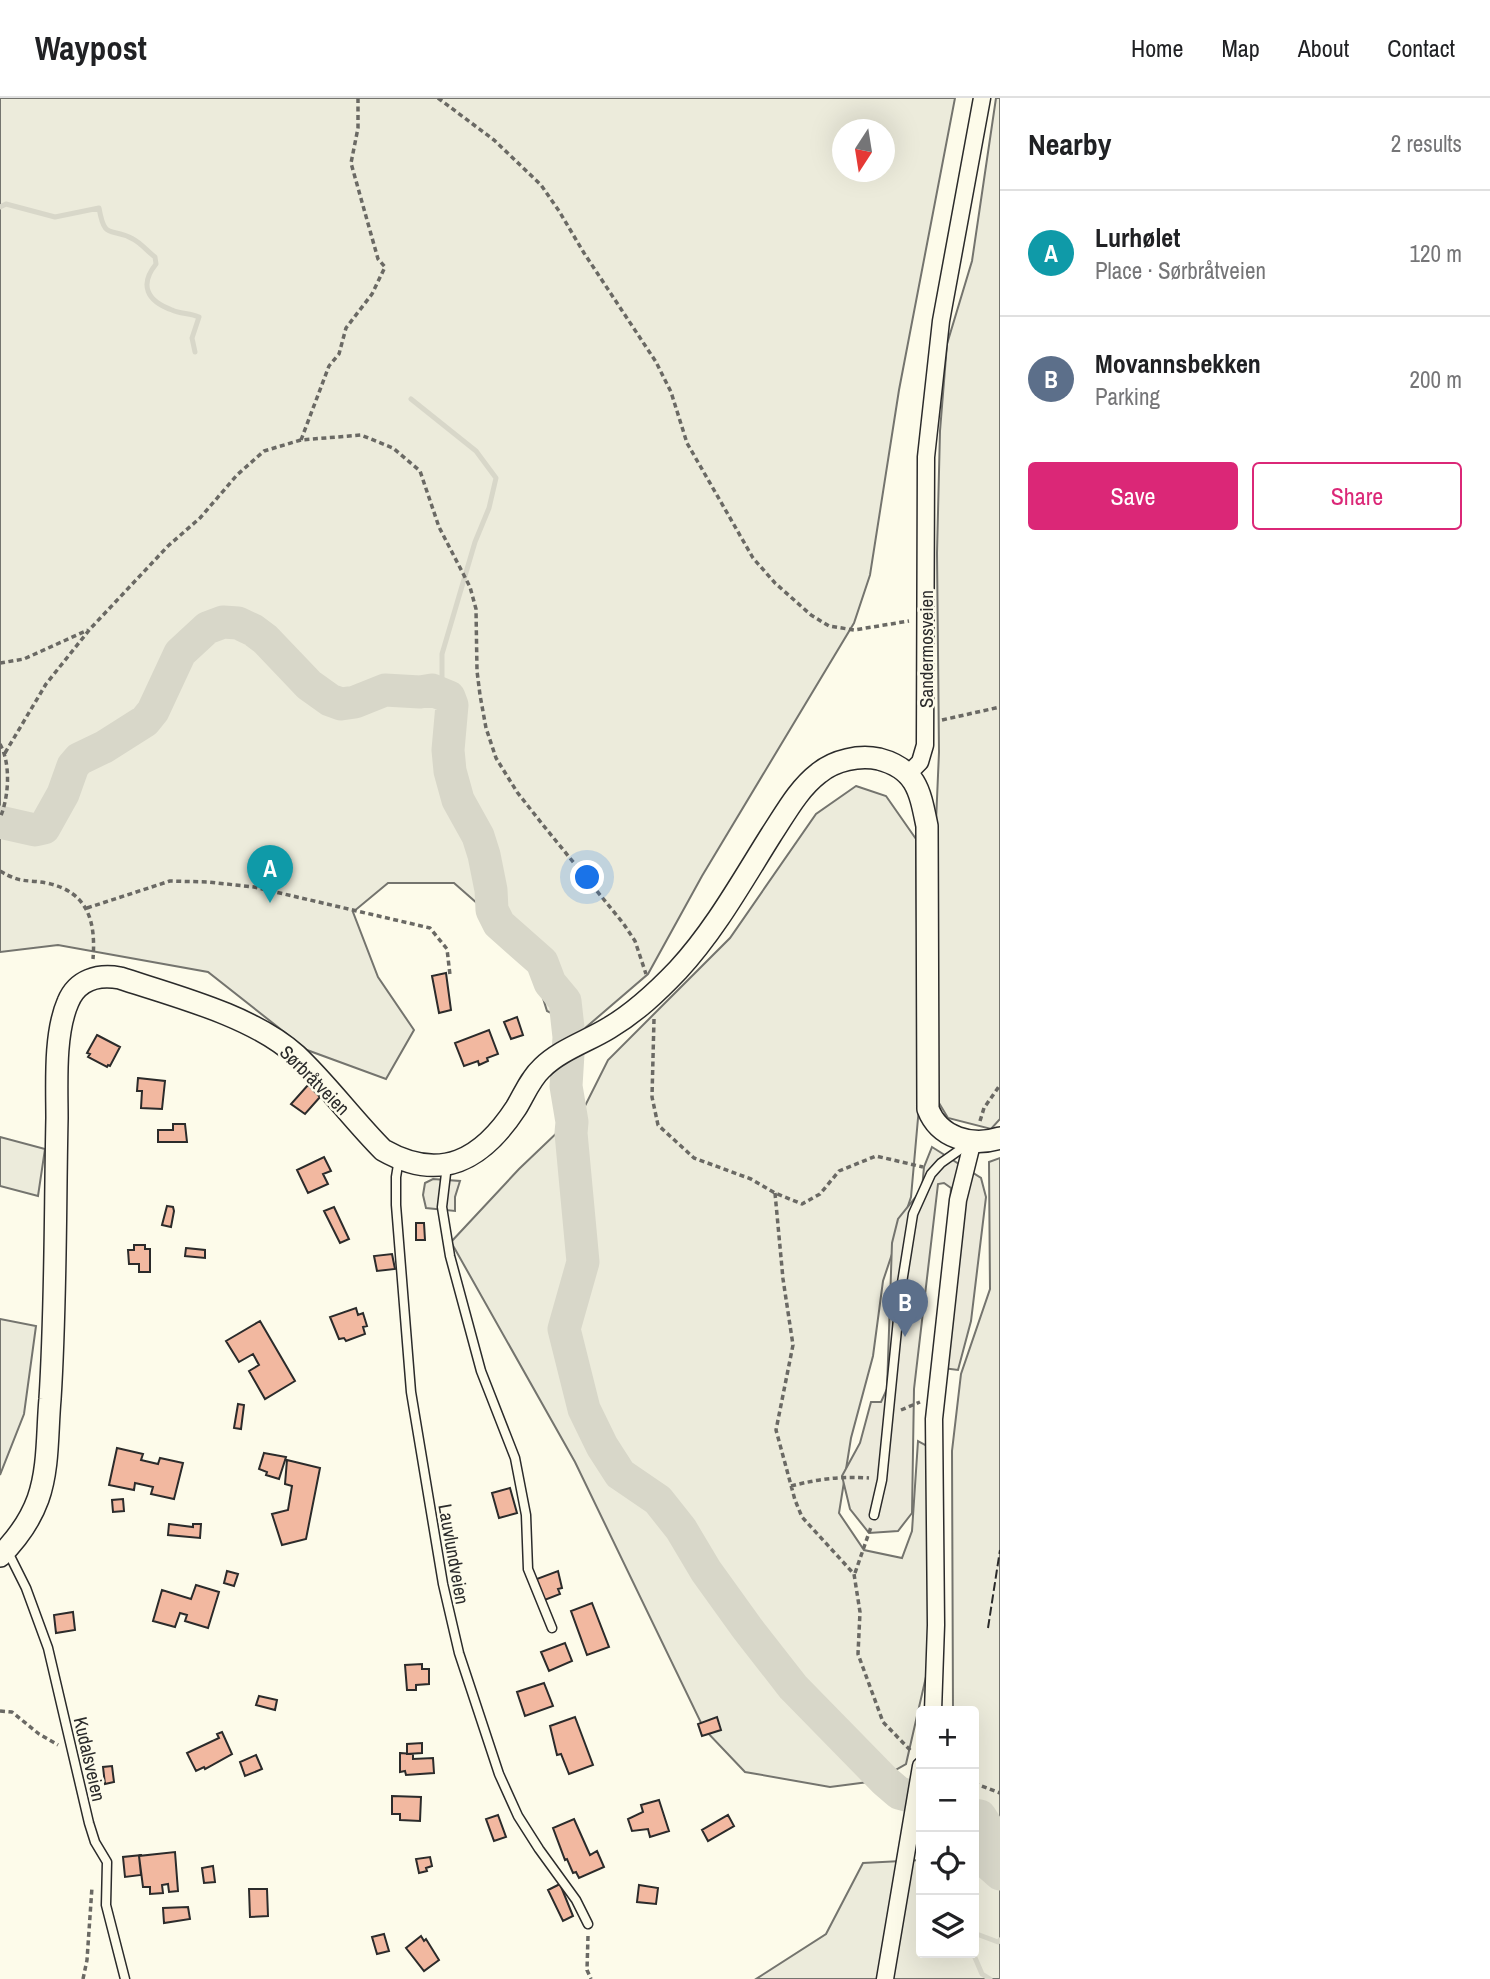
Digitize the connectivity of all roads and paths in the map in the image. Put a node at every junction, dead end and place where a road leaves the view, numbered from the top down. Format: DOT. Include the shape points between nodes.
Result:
graph roads {
  1 [pos="358,98"];
  2 [pos="438,98"];
  3 [pos="982,98"];
  4 [pos="301,440"];
  5 [pos="926,622"];
  6 [pos="90,629"];
  7 [pos="0,663"];
  8 [pos="1000,707"];
  9 [pos="926,722"];
  10 [pos="0,744"];
  11 [pos="5,753"];
  12 [pos="909,773"];
  13 [pos="0,818"];
  14 [pos="0,871"];
  15 [pos="88,908"];
  16 [pos="94,949"];
  17 [pos="450,975"];
  18 [pos="654,995"];
  19 [pos="1000,1085"];
  20 [pos="1000,1138"];
  21 [pos="973,1140"];
  22 [pos="399,1159"];
  23 [pos="447,1165"];
  24 [pos="935,1170"];
  25 [pos="775,1194"];
  26 [pos="936,1398"];
  27 [pos="887,1416"];
  28 [pos="882,1480"];
  29 [pos="792,1486"];
  30 [pos="874,1515"];
  31 [pos="3,1552"];
  32 [pos="854,1574"];
  33 [pos="552,1628"];
  34 [pos="933,1706"];
  35 [pos="0,1711"];
  36 [pos="912,1752"];
  37 [pos="72,1753"];
  38 [pos="921,1769"];
  39 [pos="979,1785"];
  40 [pos="1000,1793"];
  41 [pos="92,1882"];
  42 [pos="588,1924"];
  43 [pos="83,1979"];
  44 [pos="125,1979"];
  45 [pos="591,1979"];
  46 [pos="885,1979"];
  1 -- 4 [label="path" via="351,163 378,258 385,267 372,295 346,328"];
  2 -- 5 [label="path" via="494,140 541,186 559,211 656,362 687,443 752,558 775,583 829,626 853,630"];
  3 -- 5 [label="street, Sandermosveien" via="941,321 926,457"];
  4 -- 6 [label="path" via="264,451 237,475 200,519 168,546"];
  4 -- 18 [label="path" via="361,435 393,448 420,471 476,609 480,695 496,758 543,825 623,923 635,941"];
  5 -- 9 [label="street, Sandermosveien"];
  6 -- 7 [label="path" via="24,659"];
  6 -- 11 [label="path" via="46,684"];
  8 -- 9 [label="path"];
  9 -- 12 [label="street, Sandermosveien" via="923,755"];
  10 -- 11 [label="path"];
  11 -- 13 [label="path" via="7,786"];
  12 -- 18 [label="street" via="892,763 865,757 819,772 788,808 694,953"];
  12 -- 21 [label="street" via="921,799 928,840 928,1110 939,1128 956,1138"];
  14 -- 15 [label="path" via="17,881 71,891"];
  15 -- 16 [label="path"];
  15 -- 17 [label="path" via="170,881 254,887 429,928 447,949"];
  18 -- 23 [label="street" via="555,1058 536,1074 495,1135 470,1156"];
  18 -- 25 [label="path" via="652,1097 658,1125 694,1158 751,1179"];
  19 -- 21 [label="path" via="984,1108"];
  20 -- 21 [label="street"];
  21 -- 24 [label="lane"];
  21 -- 26 [label="street" via="958,1200"];
  22 -- 23 [label="street, Sørbråtveien"];
  22 -- 31 [label="street, Sørbråtveien" via="383,1150 295,1055 257,1029 106,975 92,978 73,993 63,1017 58,1069 56,1284 44,1477 32,1514"];
  22 -- 42 [label="lane, Lauvlundveien" via="396,1205 411,1392 458,1653 514,1808"];
  23 -- 33 [label="lane" via="442,1207 450,1256 481,1371 515,1458 527,1515 528,1569"];
  24 -- 25 [label="path" via="876,1156 839,1171 820,1194 802,1204"];
  24 -- 27 [label="lane" via="913,1214"];
  25 -- 29 [label="path" via="793,1345 776,1430"];
  26 -- 27 [label="path"];
  26 -- 34 [label="street"];
  27 -- 28 [label="lane"];
  28 -- 29 [label="path" via="842,1476"];
  28 -- 30 [label="lane"];
  29 -- 32 [label="path" via="802,1517"];
  30 -- 32 [label="path"];
  31 -- 37 [label="lane, Kudalsveien" via="26,1588 44,1636"];
  32 -- 36 [label="path" via="860,1612 858,1654 883,1722"];
  35 -- 37 [label="path" via="12,1712"];
  37 -- 44 [label="lane, Kudalsveien" via="95,1843 107,1862 106,1905"];
  38 -- 46 [label="street"];
  39 -- 40 [label="path"];
  41 -- 43 [label="path"];
  42 -- 45 [label="path" via="587,1970"];
}
